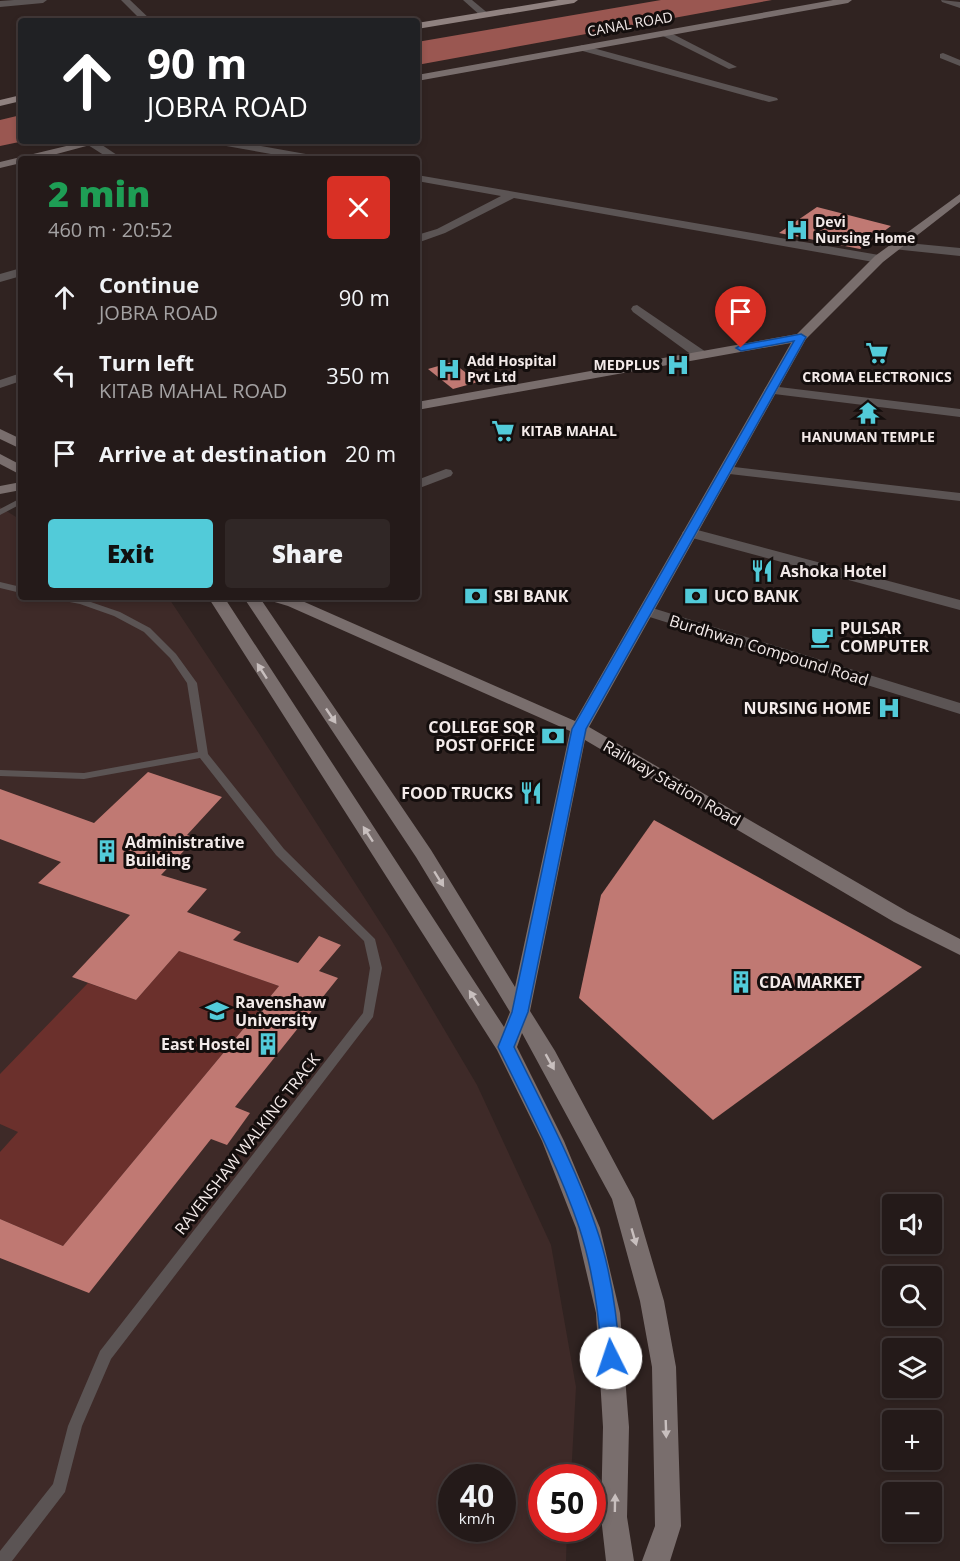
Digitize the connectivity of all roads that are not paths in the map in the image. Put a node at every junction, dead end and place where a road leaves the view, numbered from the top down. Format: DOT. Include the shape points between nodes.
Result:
graph roads {
  1 [pos="42,0"];
  2 [pos="125,0"];
  3 [pos="467,0"];
  4 [pos="574,0"];
  5 [pos="848,0"];
  6 [pos="945,0"];
  7 [pos="0,4"];
  8 [pos="960,5"];
  9 [pos="485,15"];
  10 [pos="144,18"];
  11 [pos="420,26"];
  12 [pos="664,33"];
  13 [pos="582,48"];
  14 [pos="943,56"];
  15 [pos="960,63"];
  16 [pos="732,67"];
  17 [pos="420,77"];
  18 [pos="18,99"];
  19 [pos="773,100"];
  20 [pos="0,103"];
  21 [pos="87,144"];
  22 [pos="99,144"];
  23 [pos="232,144"];
  24 [pos="36,156"];
  25 [pos="114,156"];
  26 [pos="300,156"];
  27 [pos="18,160"];
  28 [pos="0,165"];
  29 [pos="420,179"];
  30 [pos="510,196"];
  31 [pos="960,197"];
  32 [pos="420,238"];
  33 [pos="897,246"];
  34 [pos="960,252"];
  35 [pos="879,259"];
  36 [pos="18,273"];
  37 [pos="0,278"];
  38 [pos="637,309"];
  39 [pos="801,337"];
  40 [pos="701,355"];
  41 [pos="18,378"];
  42 [pos="0,384"];
  43 [pos="771,390"];
  44 [pos="420,405"];
  45 [pos="960,413"];
  46 [pos="0,433"];
  47 [pos="18,443"];
  48 [pos="0,458"];
  49 [pos="18,470"];
  50 [pos="726,470"];
  51 [pos="18,473"];
  52 [pos="446,474"];
  53 [pos="0,477"];
  54 [pos="420,484"];
  55 [pos="18,487"];
  56 [pos="0,490"];
  57 [pos="960,496"];
  58 [pos="18,503"];
  59 [pos="0,512"];
  60 [pos="690,533"];
  61 [pos="0,585"];
  62 [pos="18,589"];
  63 [pos="87,600"];
  64 [pos="218,600"];
  65 [pos="254,600"];
  66 [pos="284,600"];
  67 [pos="960,606"];
  68 [pos="646,611"];
  69 [pos="957,703"];
  70 [pos="579,729"];
  71 [pos="203,754"];
  72 [pos="0,773"];
  73 [pos="960,948"];
  74 [pos="520,1012"];
  75 [pos="506,1047"];
  76 [pos="2,1561"];
  77 [pos="620,1561"];
  78 [pos="657,1561"];
  1 -- 7 [label="street"];
  2 -- 10 [label="street"];
  3 -- 9 [label="street"];
  4 -- 9 [label="main road"];
  5 -- 12 [label="main road, CANAL ROAD"];
  6 -- 8 [label="street"];
  9 -- 11 [label="main road"];
  12 -- 13 [label="main road, CANAL ROAD"];
  12 -- 16 [label="street"];
  13 -- 17 [label="main road, CANAL ROAD"];
  13 -- 19 [label="street"];
  14 -- 15 [label="street"];
  18 -- 20 [label="main road"];
  21 -- 24 [label="main road"];
  22 -- 25 [label="street"];
  23 -- 26 [label="street"];
  27 -- 28 [label="main road"];
  29 -- 30 [label="street"];
  30 -- 32 [label="street"];
  30 -- 35 [label="street"];
  31 -- 33 [label="main road"];
  33 -- 34 [label="street"];
  33 -- 35 [label="main road"];
  35 -- 39 [label="main road"];
  36 -- 37 [label="street"];
  38 -- 40 [label="street"];
  39 -- 40 [label="main road"];
  39 -- 43 [label="main road"];
  40 -- 44 [label="main road"];
  41 -- 42 [label="street"];
  43 -- 45 [label="street"];
  43 -- 50 [label="main road"];
  46 -- 47 [label="main road"];
  48 -- 49 [label="main road"];
  50 -- 57 [label="street"];
  50 -- 60 [label="main road"];
  51 -- 53 [label="main road"];
  52 -- 54 [label="street"];
  55 -- 56 [label="main road"];
  58 -- 59 [label="lane"];
  60 -- 67 [label="street"];
  60 -- 68 [label="main road"];
  61 -- 62 [label="lane"];
  63 -- 71 [label="lane, RAVENSHAW WALKING TRACK" via="147,630 173,656 192,683"];
  75 -- 64 [label="main road, one-way"];
  65 -- 74 [label="main road, one-way" via="424,855"];
  66 -- 70 [label="main road, Railway Station Road"];
  68 -- 69 [label="street, Burdhwan Compound Road"];
  68 -- 70 [label="main road"];
  70 -- 73 [label="main road, Railway Station Road"];
  70 -- 74 [label="main road"];
  71 -- 72 [label="lane" via="84,776"];
  71 -- 76 [label="lane, RAVENSHAW WALKING TRACK" via="280,852 369,939 376,968 369,1014 105,1355 75,1426 60,1487"];
  74 -- 75 [label="main road"];
  74 -- 78 [label="main road, one-way" via="623,1199 652,1301 664,1367 668,1526"];
  77 -- 75 [label="main road, one-way" via="614,1517 616,1427 608,1313 588,1228 553,1141"];
}
